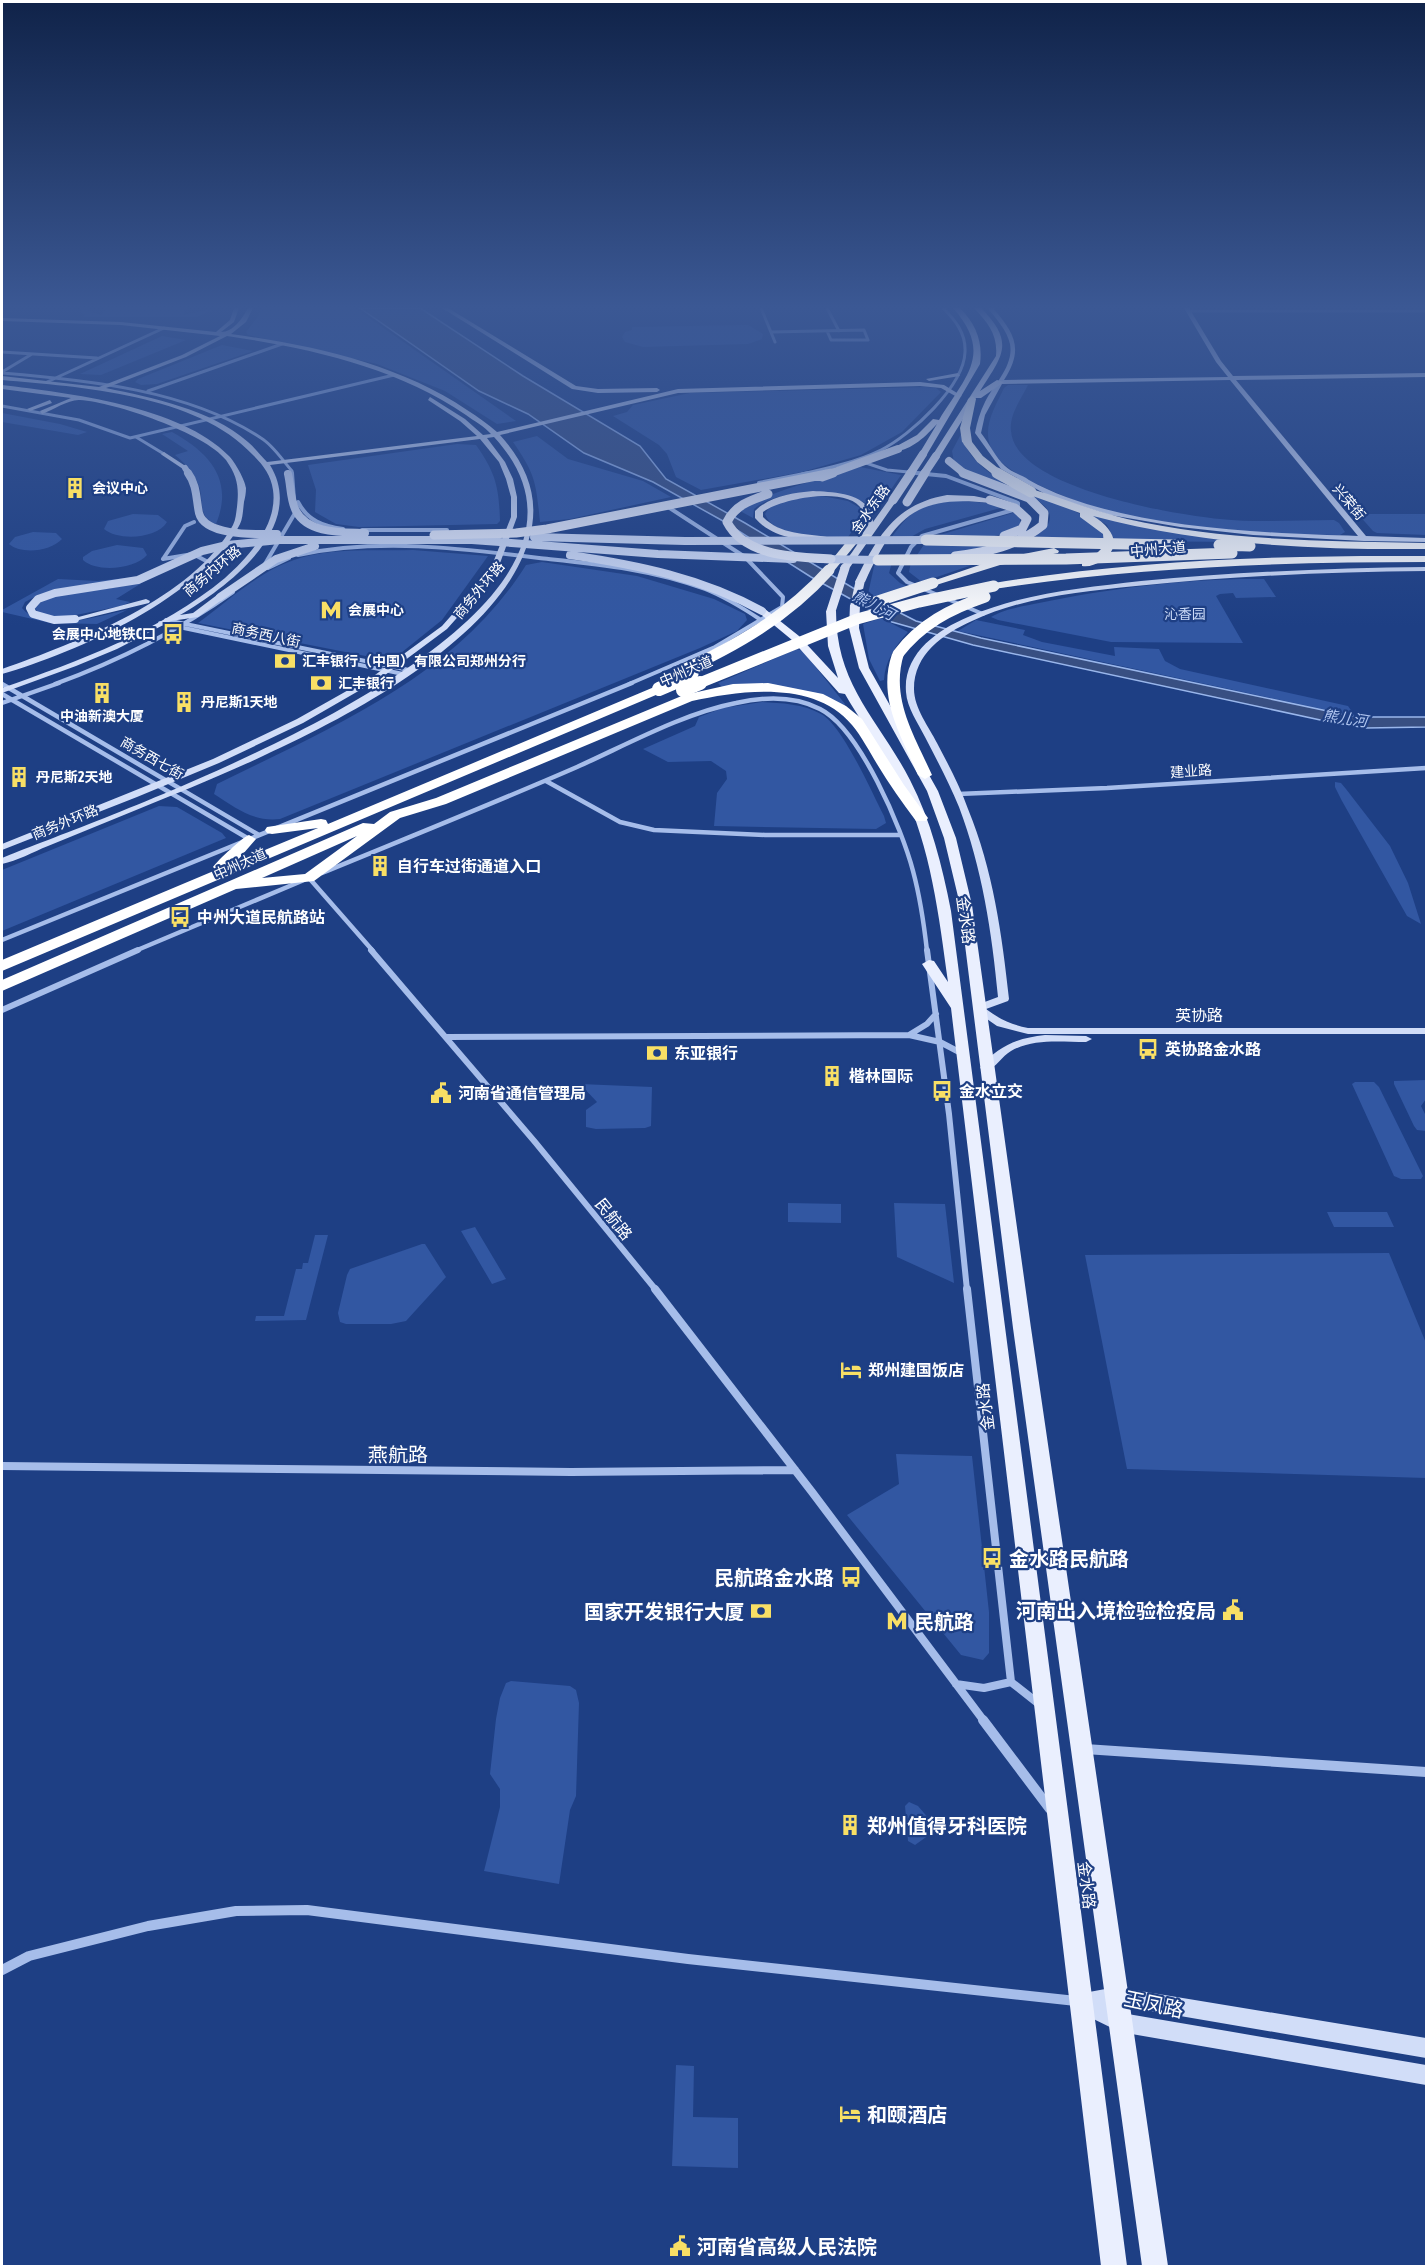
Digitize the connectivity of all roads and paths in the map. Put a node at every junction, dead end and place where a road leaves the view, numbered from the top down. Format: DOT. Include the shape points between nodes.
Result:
graph roads {
  1 [pos="55,414"];
  2 [pos="144,414"];
  3 [pos="189,414"];
  4 [pos="217,414"];
  5 [pos="226,414"];
  6 [pos="451,414"];
  7 [pos="470,414"];
  8 [pos="569,414"];
  9 [pos="578,414"];
  10 [pos="930,414"];
  11 [pos="943,414"];
  12 [pos="948,414"];
  13 [pos="963,414"];
  14 [pos="968,414"];
  15 [pos="983,414"];
  16 [pos="1260,414"];
  17 [pos="221,415"];
  18 [pos="205,419"];
  19 [pos="178,425"];
  20 [pos="953,429"];
  21 [pos="494,433"];
  22 [pos="481,436"];
  23 [pos="131,437"];
  24 [pos="164,454"];
  25 [pos="857,460"];
  26 [pos="285,461"];
  27 [pos="850,462"];
  28 [pos="265,463"];
  29 [pos="832,473"];
  30 [pos="954,479"];
  31 [pos="1024,481"];
  32 [pos="981,489"];
  33 [pos="298,502"];
  34 [pos="662,503"];
  35 [pos="1062,504"];
  36 [pos="194,522"];
  37 [pos="529,528"];
  38 [pos="890,528"];
  39 [pos="512,530"];
  40 [pos="397,535"];
  41 [pos="433,537"];
  42 [pos="867,537"];
  43 [pos="1364,539"];
  44 [pos="362,540"];
  45 [pos="840,540"];
  46 [pos="926,540"];
  47 [pos="1426,540"];
  48 [pos="1180,545"];
  49 [pos="1426,547"];
  50 [pos="1426,553"];
  51 [pos="504,554"];
  52 [pos="520,556"];
  53 [pos="1348,558"];
  54 [pos="1426,559"];
  55 [pos="878,560"];
  56 [pos="208,562"];
  57 [pos="830,565"];
  58 [pos="1426,567"];
  59 [pos="845,568"];
  60 [pos="254,575"];
  61 [pos="860,582"];
  62 [pos="995,590"];
  63 [pos="172,591"];
  64 [pos="985,613"];
  65 [pos="764,616"];
  66 [pos="163,622"];
  67 [pos="185,624"];
  68 [pos="179,627"];
  69 [pos="389,669"];
  70 [pos="2,672"];
  71 [pos="407,672"];
  72 [pos="2,684"];
  73 [pos="655,686"];
  74 [pos="4,691"];
  75 [pos="685,694"];
  76 [pos="22,696"];
  77 [pos="11,700"];
  78 [pos="2,703"];
  79 [pos="864,716"];
  80 [pos="1426,768"];
  81 [pos="925,775"];
  82 [pos="168,781"];
  83 [pos="546,781"];
  84 [pos="158,785"];
  85 [pos="181,788"];
  86 [pos="171,792"];
  87 [pos="958,794"];
  88 [pos="395,815"];
  89 [pos="921,818"];
  90 [pos="260,835"];
  91 [pos="901,835"];
  92 [pos="2,847"];
  93 [pos="2,861"];
  94 [pos="309,878"];
  95 [pos="203,880"];
  96 [pos="232,885"];
  97 [pos="2,940"];
  98 [pos="929,964"];
  99 [pos="2,966"];
  100 [pos="2,986"];
  101 [pos="968,1008"];
  102 [pos="2,1010"];
  103 [pos="936,1014"];
  104 [pos="1426,1031"];
  105 [pos="909,1035"];
  106 [pos="447,1037"];
  107 [pos="1426,1038"];
  108 [pos="940,1042"];
  109 [pos="964,1056"];
  110 [pos="986,1068"];
  111 [pos="2,1466"];
  112 [pos="795,1470"];
  113 [pos="1011,1682"];
  114 [pos="956,1684"];
  115 [pos="1043,1707"];
  116 [pos="1081,1749"];
  117 [pos="1426,1772"];
  118 [pos="1057,1819"];
  119 [pos="2,1970"];
  120 [pos="1116,1996"];
  121 [pos="1080,2002"];
  122 [pos="1120,2022"];
  123 [pos="1426,2048"];
  124 [pos="1426,2075"];
  125 [pos="1114,2266"];
  126 [pos="1155,2266"];
  1 -- 23 [label="street"];
  2 -- 19 [label="street, 商务内环路"];
  3 -- 18 [label="street, 商务内环路"];
  4 -- 17 [label="street"];
  5 -- 17 [label="street"];
  6 -- 22 [label="street, 商务外环路"];
  7 -- 21 [label="street, 商务外环路"];
  8 -- 21 [label="street"];
  9 -- 21 [label="street" via="516,432"];
  10 -- 25 [label="street" via="905,436"];
  11 -- 29 [label="main road, bridge" via="927,431 898,449"];
  12 -- 42 [label="main road, 金水东路, bridge"];
  13 -- 20 [label="main road"];
  14 -- 35 [label="highway, bridge" via="967,442 980,459 1031,492"];
  15 -- 31 [label="street" via="978,433 991,457"];
  16 -- 43 [label="street, 兴荣街"];
  17 -- 18 [label="street"];
  17 -- 26 [label="street" via="253,431"];
  18 -- 19 [label="street"];
  18 -- 28 [label="street, 商务内环路" via="244,440"];
  19 -- 23 [label="street"];
  19 -- 56 [label="street, 商务内环路" via="224,456 242,489 238,522"];
  20 -- 38 [label="main road, 金水东路, bridge"];
  20 -- 55 [label="main road, bridge" via="946,453 949,461 964,474 1036,503 1044,513 1043,525 1023,540 988,551 952,557"];
  21 -- 22 [label="street"];
  21 -- 37 [label="street, 商务外环路" via="513,454 526,477 531,508"];
  22 -- 26 [label="street"];
  22 -- 39 [label="street, 商务外环路" via="499,456 511,478 515,508"];
  23 -- 24 [label="street"];
  24 -- 40 [label="street, bridge" via="185,468 194,481 203,521 221,529 298,535"];
  25 -- 27 [label="street"];
  25 -- 30 [label="street" via="887,470"];
  26 -- 28 [label="street"];
  26 -- 33 [label="street" via="297,485"];
  27 -- 30 [label="street" via="894,473"];
  27 -- 34 [label="street, bridge"];
  28 -- 40 [label="street, bridge" via="288,474 295,509 303,521 329,529"];
  28 -- 66 [label="street, 商务内环路" via="278,495 273,521 263,539 243,565 222,583"];
  29 -- 41 [label="main road, bridge" via="547,529"];
  29 -- 57 [label="main road, bridge" via="746,502 732,511 727,522 735,536 751,545"];
  30 -- 32 [label="street"];
  31 -- 32 [label="street"];
  31 -- 43 [label="street" via="1078,503 1156,522 1236,533"];
  32 -- 64 [label="street" via="1019,505 922,536 911,547 898,573 907,582"];
  33 -- 39 [label="street" via="312,521 338,528"];
  33 -- 60 [label="street" via="284,539"];
  34 -- 37 [label="street"];
  34 -- 65 [label="street" via="751,562 784,601 782,607"];
  35 -- 49 [label="highway" via="1130,522 1237,538"];
  35 -- 62 [label="highway" via="1104,529 1111,538 1107,552 1075,568"];
  36 -- 56 [label="street" via="185,526 163,559 192,554"];
  37 -- 39 [label="street"];
  37 -- 52 [label="street, 商务外环路"];
  38 -- 46 [label="main road, bridge" via="913,507 927,501 959,498 990,500 1020,511 1027,519 1026,525 1015,533 992,538"];
  38 -- 61 [label="main road, 金水东路"];
  39 -- 51 [label="street, 商务外环路"];
  40 -- 41 [label="street"];
  41 -- 44 [label="street, bridge"];
  41 -- 45 [label="street, bridge"];
  41 -- 57 [label="street, bridge"];
  41 -- 65 [label="street, bridge" via="634,565 718,589"];
  42 -- 45 [label="main road, bridge" via="866,508 841,497 805,494 768,503 759,511 763,523 778,531"];
  42 -- 57 [label="highway" via="852,542"];
  42 -- 59 [label="main road, 金水东路"];
  43 -- 47 [label="street"];
  44 -- 63 [label="street, bridge" via="280,540 215,548 184,557 132,582 49,595 30,608 33,614 46,619 75,619 122,609"];
  44 -- 66 [label="street, bridge" via="292,551 255,570 195,615"];
  45 -- 46 [label="street, bridge"];
  46 -- 48 [label="highway, bridge"];
  48 -- 49 [label="highway, 中州大道, bridge"];
  48 -- 73 [label="highway, 中州大道, bridge" via="1054,551 998,562 812,625"];
  50 -- 55 [label="highway, bridge"];
  51 -- 52 [label="street"];
  51 -- 60 [label="street" via="344,547 300,555"];
  51 -- 69 [label="street, 商务外环路" via="492,576 460,613"];
  52 -- 65 [label="street" via="668,578"];
  52 -- 71 [label="street, 商务外环路" via="509,577 478,615"];
  53 -- 54 [label="highway"];
  53 -- 58 [label="street"];
  53 -- 62 [label="highway" via="1146,571"];
  55 -- 57 [label="street, bridge"];
  56 -- 63 [label="street, 商务内环路"];
  57 -- 73 [label="highway, bridge" via="813,590 763,629"];
  58 -- 64 [label="street" via="1179,580 1050,596"];
  59 -- 79 [label="main road, 金水路, bridge" via="831,611 832,640 838,668"];
  60 -- 67 [label="street"];
  61 -- 81 [label="main road, 金水路, bridge" via="855,605 856,637 868,678"];
  62 -- 75 [label="highway, 中州大道, bridge" via="919,602 857,619"];
  62 -- 81 [label="highway, bridge" via="933,619 910,638 891,672 892,692"];
  63 -- 70 [label="street, 商务内环路" via="94,634"];
  64 -- 87 [label="street" via="946,632 924,650 911,674 910,692 916,711"];
  65 -- 79 [label="main road" via="784,625"];
  65 -- 90 [label="street" via="715,647 676,665"];
  66 -- 67 [label="street, 商务西八街"];
  66 -- 68 [label="street, 商务西八街"];
  66 -- 74 [label="street, 商务内环路" via="96,655"];
  67 -- 68 [label="street"];
  67 -- 69 [label="street, 商务西八街"];
  68 -- 69 [label="street, 商务西八街"];
  68 -- 76 [label="street" via="113,660"];
  69 -- 71 [label="street, 商务西八街"];
  69 -- 82 [label="street, 商务外环路" via="269,737"];
  71 -- 85 [label="street, 商务外环路" via="284,743"];
  72 -- 74 [label="street, 商务西七街"];
  73 -- 90 [label="highway" via="315,825"];
  73 -- 95 [label="highway, 中州大道"];
  74 -- 76 [label="street, 商务西七街"];
  74 -- 77 [label="street, 商务西七街"];
  75 -- 88 [label="highway, 中州大道"];
  75 -- 89 [label="highway" via="747,687 779,688 836,705 857,722"];
  76 -- 77 [label="street"];
  76 -- 82 [label="street, 商务西七街"];
  77 -- 78 [label="street"];
  77 -- 84 [label="street, 商务西七街"];
  79 -- 89 [label="main road, 金水路" via="897,767"];
  80 -- 87 [label="street, 建业路"];
  81 -- 101 [label="main road, 金水路" via="957,861 972,952"];
  82 -- 84 [label="street, 商务外环路"];
  82 -- 85 [label="street, 商务西七街"];
  83 -- 91 [label="street" via="620,822 654,830"];
  83 -- 91 [label="street" via="705,711 761,699 792,701 832,716 847,732"];
  83 -- 94 [label="street"];
  84 -- 86 [label="street, 商务西七街"];
  84 -- 92 [label="street, 商务外环路"];
  85 -- 86 [label="street, 商务外环路"];
  85 -- 90 [label="street, 商务西七街"];
  86 -- 90 [label="street, 商务西七街"];
  86 -- 93 [label="street, 商务外环路"];
  87 -- 101 [label="street" via="982,858 994,910 1004,999"];
  88 -- 94 [label="highway"];
  88 -- 96 [label="highway, 中州大道"];
  89 -- 101 [label="main road, 金水路"];
  90 -- 95 [label="highway"];
  90 -- 97 [label="street"];
  91 -- 98 [label="street" via="915,874"];
  94 -- 96 [label="highway"];
  94 -- 102 [label="street"];
  94 -- 106 [label="street, 民航路"];
  95 -- 99 [label="highway, 中州大道"];
  96 -- 100 [label="highway, 中州大道"];
  98 -- 101 [label="main road"];
  98 -- 103 [label="street"];
  101 -- 104 [label="street, 英协路" via="992,1021 1028,1030"];
  101 -- 109 [label="main road, 金水路"];
  101 -- 110 [label="main road, 金水路"];
  103 -- 105 [label="street"];
  103 -- 108 [label="street"];
  105 -- 106 [label="street"];
  105 -- 108 [label="street"];
  106 -- 112 [label="street, 民航路" via="665,1302"];
  107 -- 110 [label="street, 英协路" via="1038,1040 1005,1049"];
  108 -- 109 [label="street"];
  108 -- 113 [label="street"];
  109 -- 115 [label="main road, 金水路"];
  110 -- 116 [label="main road, 金水路"];
  111 -- 112 [label="street, 燕航路" via="571,1472"];
  112 -- 114 [label="street, 民航路"];
  113 -- 114 [label="street" via="982,1689"];
  113 -- 115 [label="street"];
  114 -- 118 [label="street, 民航路"];
  115 -- 118 [label="main road, 金水路"];
  116 -- 117 [label="street"];
  116 -- 120 [label="main road, 金水路"];
  118 -- 121 [label="main road, 金水路"];
  119 -- 121 [label="street" via="29,1956 148,1926 236,1911 307,1910 688,1959"];
  120 -- 121 [label="street, 玉凤路"];
  120 -- 122 [label="main road, 金水路"];
  120 -- 123 [label="street, 玉凤路"];
  121 -- 122 [label="street, 玉凤路"];
  121 -- 125 [label="main road, 金水路"];
  122 -- 124 [label="street, 玉凤路"];
  122 -- 126 [label="main road, 金水路"];
}
